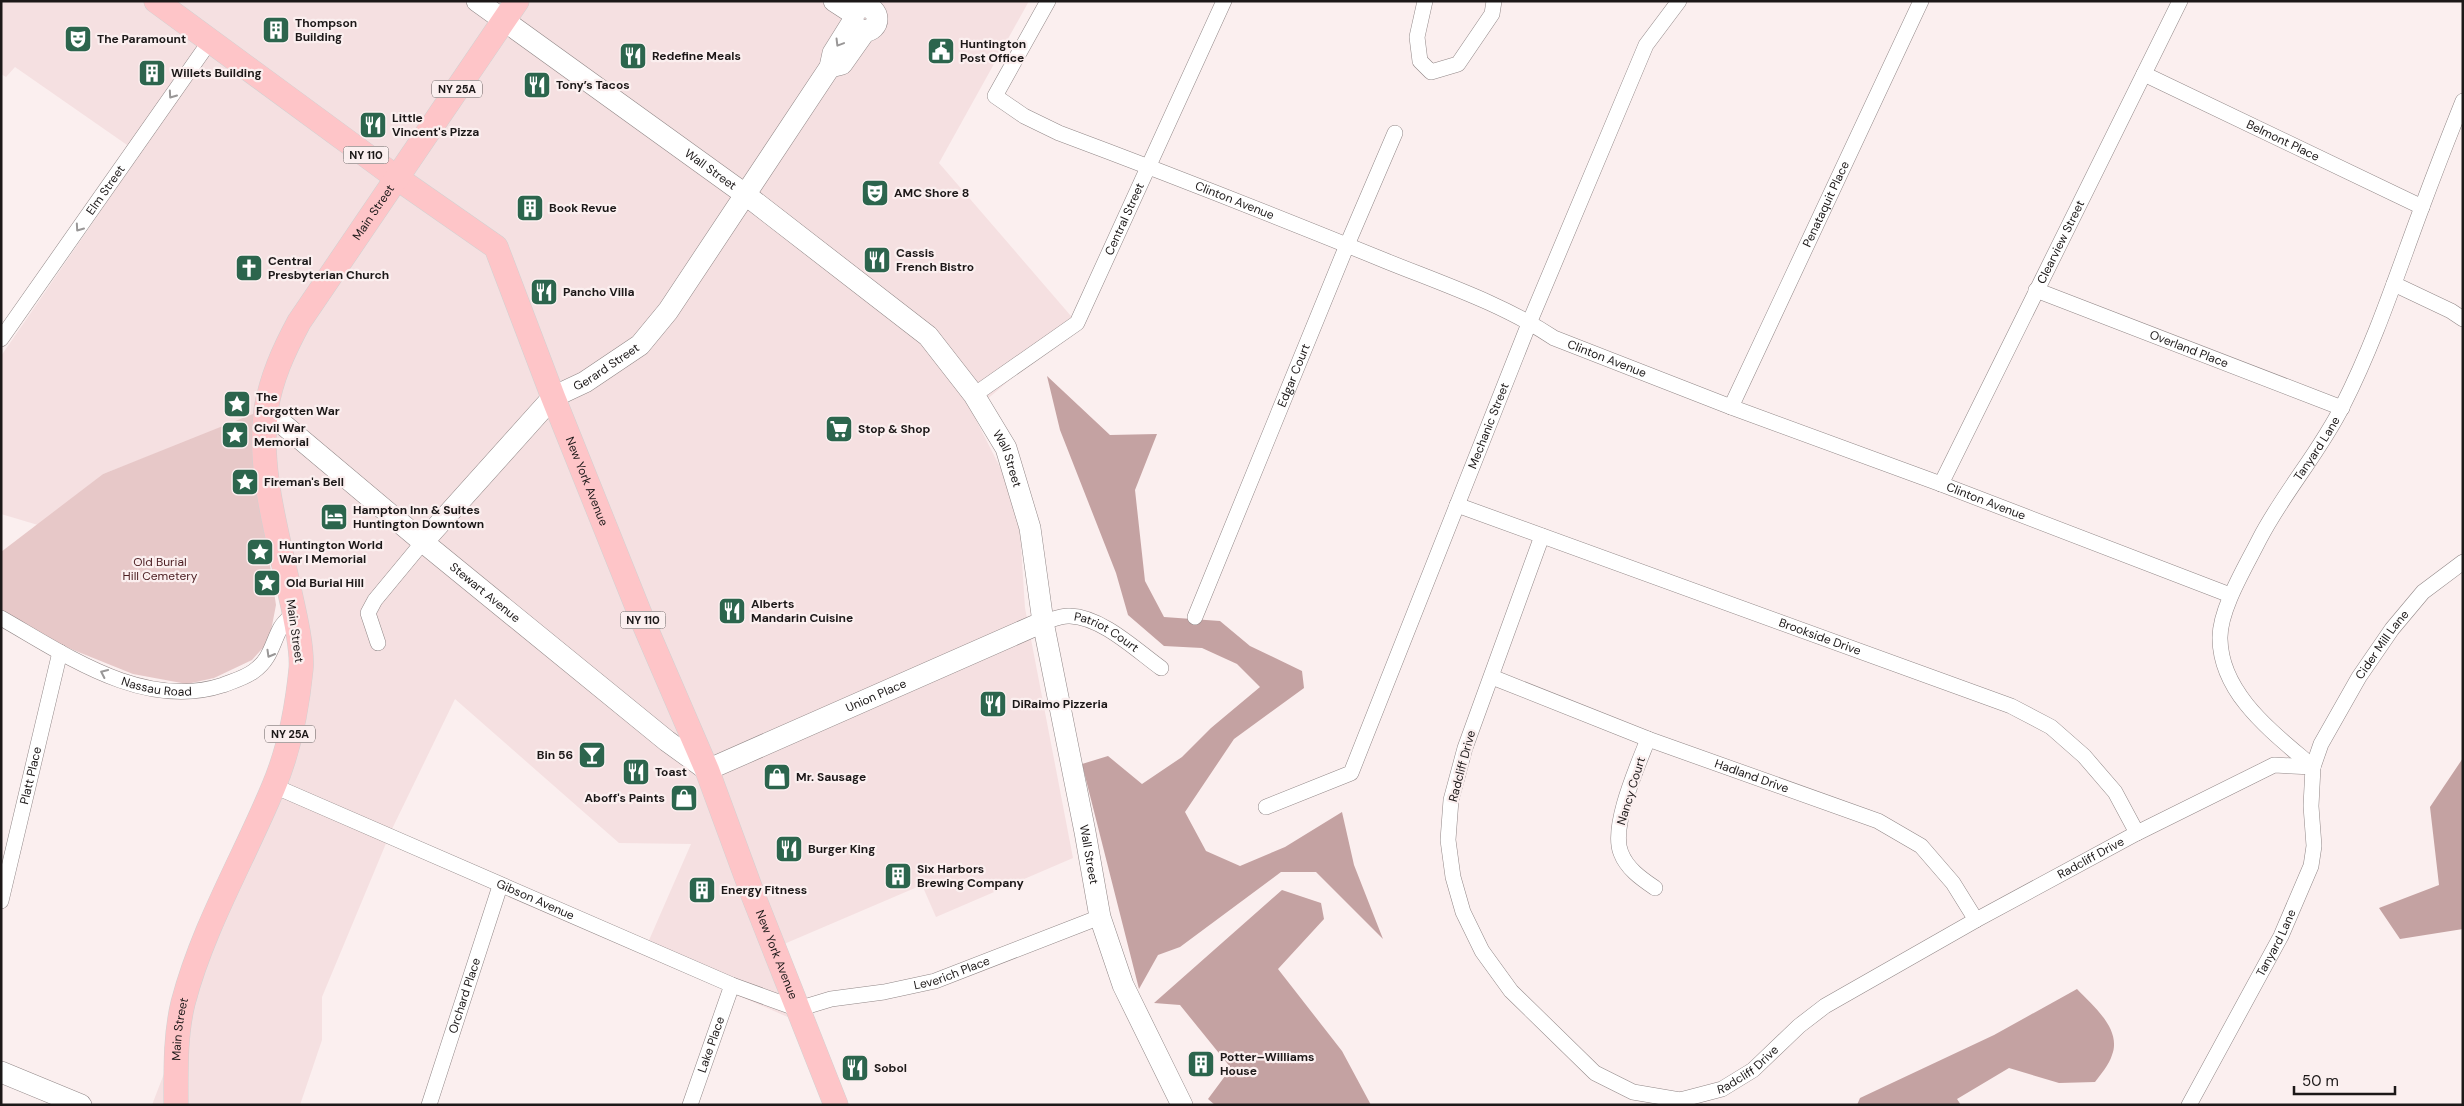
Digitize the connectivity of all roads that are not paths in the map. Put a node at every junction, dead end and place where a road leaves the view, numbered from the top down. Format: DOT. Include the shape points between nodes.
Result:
graph roads {
  1 [pos="156,1"];
  2 [pos="477,1"];
  3 [pos="518,1"];
  4 [pos="834,1"];
  5 [pos="1048,1"];
  6 [pos="1224,1"];
  7 [pos="1424,1"];
  8 [pos="1494,1"];
  9 [pos="1679,1"];
  10 [pos="1921,1"];
  11 [pos="2180,1"];
  12 [pos="866,13"];
  13 [pos="504,21"];
  14 [pos="210,41"];
  15 [pos="2144,74"];
  16 [pos="2463,101"];
  17 [pos="1395,133"];
  18 [pos="1148,166"];
  19 [pos="397,178"];
  20 [pos="746,195"];
  21 [pos="2422,207"];
  22 [pos="1347,245"];
  23 [pos="2394,284"];
  24 [pos="2036,290"];
  25 [pos="2463,320"];
  26 [pos="1530,321"];
  27 [pos="1,339"];
  28 [pos="974,395"];
  29 [pos="553,397"];
  30 [pos="1731,408"];
  31 [pos="2342,408"];
  32 [pos="266,410"];
  33 [pos="1941,484"];
  34 [pos="1457,504"];
  35 [pos="1542,536"];
  36 [pos="423,542"];
  37 [pos="2463,562"];
  38 [pos="2230,596"];
  39 [pos="294,613"];
  40 [pos="1,618"];
  41 [pos="1195,618"];
  42 [pos="1043,622"];
  43 [pos="378,643"];
  44 [pos="60,652"];
  45 [pos="1161,668"];
  46 [pos="1492,677"];
  47 [pos="1648,739"];
  48 [pos="2321,744"];
  49 [pos="2312,767"];
  50 [pos="707,770"];
  51 [pos="274,786"];
  52 [pos="1266,807"];
  53 [pos="2137,833"];
  54 [pos="500,886"];
  55 [pos="1655,888"];
  56 [pos="1,901"];
  57 [pos="1100,917"];
  58 [pos="1976,920"];
  59 [pos="732,985"];
  60 [pos="798,1009"];
  61 [pos="1,1072"];
  62 [pos="81,1105"];
  63 [pos="176,1105"];
  64 [pos="429,1105"];
  65 [pos="690,1105"];
  66 [pos="836,1105"];
  67 [pos="1182,1105"];
  68 [pos="2189,1105"];
  1 -- 14 [label="main road, New York Avenue / NY 110"];
  2 -- 13 [label="street, Wall Street"];
  3 -- 13 [label="main road, Main Street / NY 25A"];
  4 -- 12 [label="street"];
  5 -- 18 [label="street, Clinton Avenue" via="995,96 1024,116 1059,133"];
  6 -- 18 [label="street, Central Street"];
  7 -- 8 [label="street" via="1417,37 1420,61 1431,72 1458,64 1492,14"];
  9 -- 26 [label="street, Mechanic Street" via="1646,45"];
  10 -- 30 [label="street, Penataquit Place"];
  11 -- 15 [label="street, Clearview Street"];
  12 -- 20 [label="street, Gerard Street" via="833,53 830,67"];
  13 -- 19 [label="main road, Main Street / NY 25A"];
  13 -- 20 [label="street, Wall Street"];
  14 -- 19 [label="main road, New York Avenue / NY 110"];
  14 -- 27 [label="street, Elm Street, one-way"];
  15 -- 21 [label="street, Belmont Place"];
  15 -- 24 [label="street, Clearview Street"];
  16 -- 21 [label="street, Tanyard Lane"];
  17 -- 22 [label="street, Edgar Court"];
  18 -- 22 [label="street, Clinton Avenue"];
  18 -- 28 [label="street, Central Street" via="1077,323"];
  19 -- 29 [label="main road, New York Avenue / NY 110" via="496,247"];
  19 -- 32 [label="main road, Main Street / NY 25A" via="299,322 279,362"];
  20 -- 28 [label="street, Wall Street" via="928,336"];
  20 -- 29 [label="street, Gerard Street" via="668,311 640,345 585,382"];
  21 -- 23 [label="street, Tanyard Lane"];
  22 -- 26 [label="street, Clinton Avenue"];
  22 -- 41 [label="street, Edgar Court"];
  23 -- 25 [label="street"];
  23 -- 31 [label="street, Tanyard Lane"];
  24 -- 31 [label="street, Overland Place"];
  24 -- 33 [label="street, Clearview Street"];
  26 -- 30 [label="street, Clinton Avenue" via="1554,338"];
  26 -- 34 [label="street, Mechanic Street"];
  28 -- 42 [label="street, Wall Street" via="1006,448 1018,486 1030,528"];
  29 -- 36 [label="street, Gerard Street"];
  29 -- 50 [label="main road, New York Avenue / NY 110" via="644,624"];
  30 -- 33 [label="street, Clinton Avenue"];
  31 -- 38 [label="street, Tanyard Lane" via="2267,524"];
  32 -- 36 [label="street, Stewart Avenue"];
  32 -- 39 [label="main road, Main Street / NY 25A" via="265,450 270,495"];
  33 -- 38 [label="street, Clinton Avenue"];
  34 -- 35 [label="street, Brookside Drive"];
  34 -- 52 [label="street, Mechanic Street" via="1351,773"];
  35 -- 46 [label="street, Radcliff Drive"];
  35 -- 53 [label="street, Brookside Drive" via="2011,706 2051,727 2084,756 2115,792"];
  36 -- 43 [label="street, Gerard Street" via="368,613"];
  36 -- 50 [label="street, Stewart Avenue"];
  37 -- 48 [label="street, Cider Mill Lane" via="2424,592 2392,629 2359,677"];
  38 -- 49 [label="street, Tanyard Lane" via="2220,637 2224,670 2256,715"];
  39 -- 44 [label="street, Nassau Road, one-way" via="282,626 267,660 254,672 213,688 186,692 145,687 121,681"];
  39 -- 51 [label="main road, Main Street / NY 25A" via="301,666 294,719"];
  40 -- 44 [label="street, Nassau Road"];
  42 -- 45 [label="street, Patriot Court" via="1068,616 1086,618"];
  42 -- 50 [label="street, Union Place"];
  42 -- 57 [label="street, Wall Street"];
  44 -- 56 [label="street, Platt Place"];
  46 -- 47 [label="street, Hadland Drive"];
  46 -- 58 [label="street, Radcliff Drive" via="1465,748 1452,800 1448,840 1453,878 1463,912 1482,951 1511,991 1595,1073 1633,1092 1680,1100 1722,1089 1753,1070 1825,1006"];
  47 -- 55 [label="street, Nancy Court" via="1626,800 1618,841 1629,866"];
  47 -- 58 [label="street, Hadland Drive" via="1878,821 1921,846 1953,883"];
  48 -- 49 [label="street, Tanyard Lane"];
  49 -- 53 [label="street, Radcliff Drive" via="2274,765"];
  49 -- 68 [label="street, Tanyard Lane" via="2312,866 2281,936"];
  50 -- 60 [label="main road, New York Avenue / NY 110"];
  51 -- 54 [label="street, Gibson Avenue"];
  51 -- 63 [label="main road, Main Street / NY 25A" via="204,938 183,1004 176,1040"];
  53 -- 58 [label="street, Radcliff Drive"];
  54 -- 59 [label="street, Gibson Avenue"];
  54 -- 64 [label="street, Orchard Place"];
  57 -- 60 [label="street, Leverich Place" via="935,981 831,999"];
  57 -- 67 [label="street, Wall Street" via="1123,985"];
  59 -- 60 [label="street, Gibson Avenue"];
  59 -- 65 [label="street, Lake Place"];
  60 -- 66 [label="main road, New York Avenue / NY 110"];
  61 -- 62 [label="street"];
}
